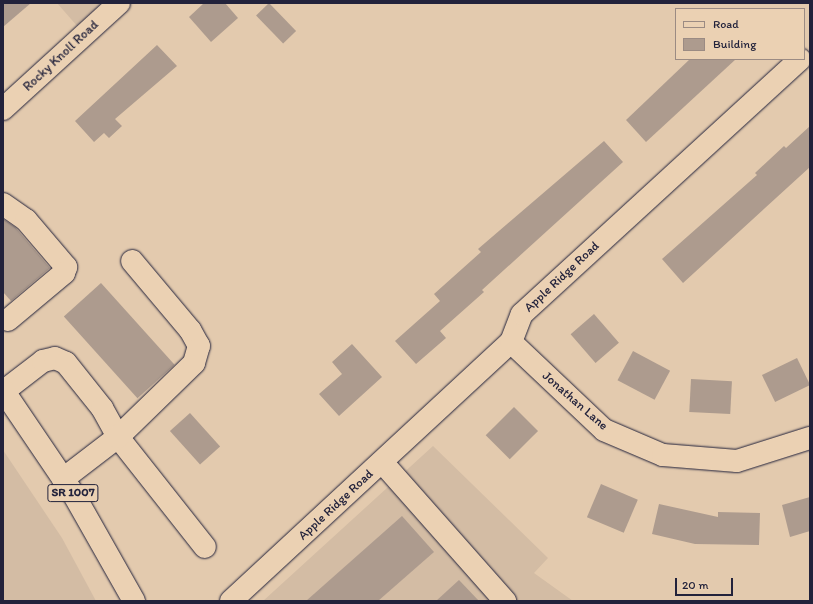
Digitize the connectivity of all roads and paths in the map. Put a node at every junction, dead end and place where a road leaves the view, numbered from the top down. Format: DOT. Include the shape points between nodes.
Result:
graph roads {
  1 [pos="119,3"];
  2 [pos="799,60"];
  3 [pos="3,109"];
  4 [pos="3,204"];
  5 [pos="132,262"];
  6 [pos="5,319"];
  7 [pos="511,342"];
  8 [pos="3,390"];
  9 [pos="118,437"];
  10 [pos="810,438"];
  11 [pos="382,462"];
  12 [pos="63,479"];
  13 [pos="206,547"];
  14 [pos="134,601"];
  15 [pos="231,601"];
  16 [pos="505,601"];
  1 -- 3 [label="street, Rocky Knoll Road"];
  2 -- 7 [label="street, Apple Ridge Road" via="522,314"];
  4 -- 6 [label="street" via="26,220 66,267 64,274"];
  5 -- 9 [label="street" via="190,330 199,346 194,363"];
  7 -- 10 [label="street, Jonathan Lane" via="604,430 663,455 737,461"];
  7 -- 11 [label="street, Apple Ridge Road"];
  8 -- 9 [label="street" via="43,361 54,358 66,363 102,408"];
  8 -- 12 [label="street, SR 1007"];
  9 -- 12 [label="street"];
  9 -- 13 [label="street"];
  11 -- 15 [label="street, Apple Ridge Road"];
  11 -- 16 [label="street"];
  12 -- 14 [label="street, SR 1007"];
}
